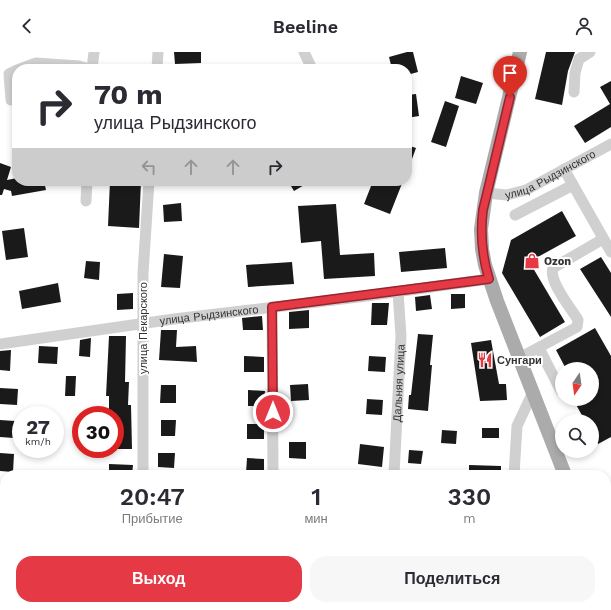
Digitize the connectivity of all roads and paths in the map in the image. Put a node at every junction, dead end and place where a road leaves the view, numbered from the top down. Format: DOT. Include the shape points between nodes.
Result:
graph roads {
  1 [pos="94,52"];
  2 [pos="158,52"];
  3 [pos="304,52"];
  4 [pos="520,52"];
  5 [pos="590,52"];
  6 [pos="33,64"];
  7 [pos="44,64"];
  8 [pos="93,64"];
  9 [pos="157,64"];
  10 [pos="310,64"];
  11 [pos="12,72"];
  12 [pos="574,92"];
  13 [pos="11,100"];
  14 [pos="611,144"];
  15 [pos="564,169"];
  16 [pos="573,185"];
  17 [pos="87,186"];
  18 [pos="149,186"];
  19 [pos="486,193"];
  20 [pos="86,200"];
  21 [pos="515,215"];
  22 [pos="603,239"];
  23 [pos="611,252"];
  24 [pos="489,279"];
  25 [pos="398,292"];
  26 [pos="272,307"];
  27 [pos="144,325"];
  28 [pos="0,344"];
  29 [pos="539,348"];
  30 [pos="519,358"];
  31 [pos="555,379"];
  32 [pos="533,392"];
  33 [pos="143,470"];
  34 [pos="273,470"];
  35 [pos="394,470"];
  36 [pos="514,470"];
  37 [pos="563,470"];
  1 -- 8 [label="street"];
  2 -- 9 [label="street"];
  3 -- 10 [label="street"];
  4 -- 19 [label="main road"];
  5 -- 12 [label="street" via="579,59"];
  6 -- 7 [label="street"];
  11 -- 13 [label="street" via="9,74"];
  14 -- 15 [label="street, улица Рыдзинского"];
  15 -- 16 [label="street"];
  15 -- 19 [label="street, улица Рыдзинского" via="516,193"];
  16 -- 21 [label="street"];
  16 -- 22 [label="street"];
  17 -- 20 [label="street"];
  18 -- 27 [label="street, улица Пекарского" via="143,273"];
  19 -- 24 [label="main road" via="481,229 482,249"];
  22 -- 23 [label="street"];
  22 -- 29 [label="street" via="554,268 553,280 578,324"];
  24 -- 25 [label="street, улица Рыдзинского"];
  24 -- 30 [label="main road"];
  25 -- 26 [label="street, улица Рыдзинского"];
  25 -- 35 [label="street, Дальняя улица" via="401,336"];
  26 -- 27 [label="street, улица Рыдзинского"];
  26 -- 34 [label="street"];
  27 -- 28 [label="street, улица Рыдзинского"];
  27 -- 33 [label="street, улица Пекарского"];
  29 -- 30 [label="street"];
  29 -- 31 [label="street"];
  30 -- 32 [label="main road"];
  32 -- 36 [label="street" via="517,426"];
  32 -- 37 [label="main road"];
}
